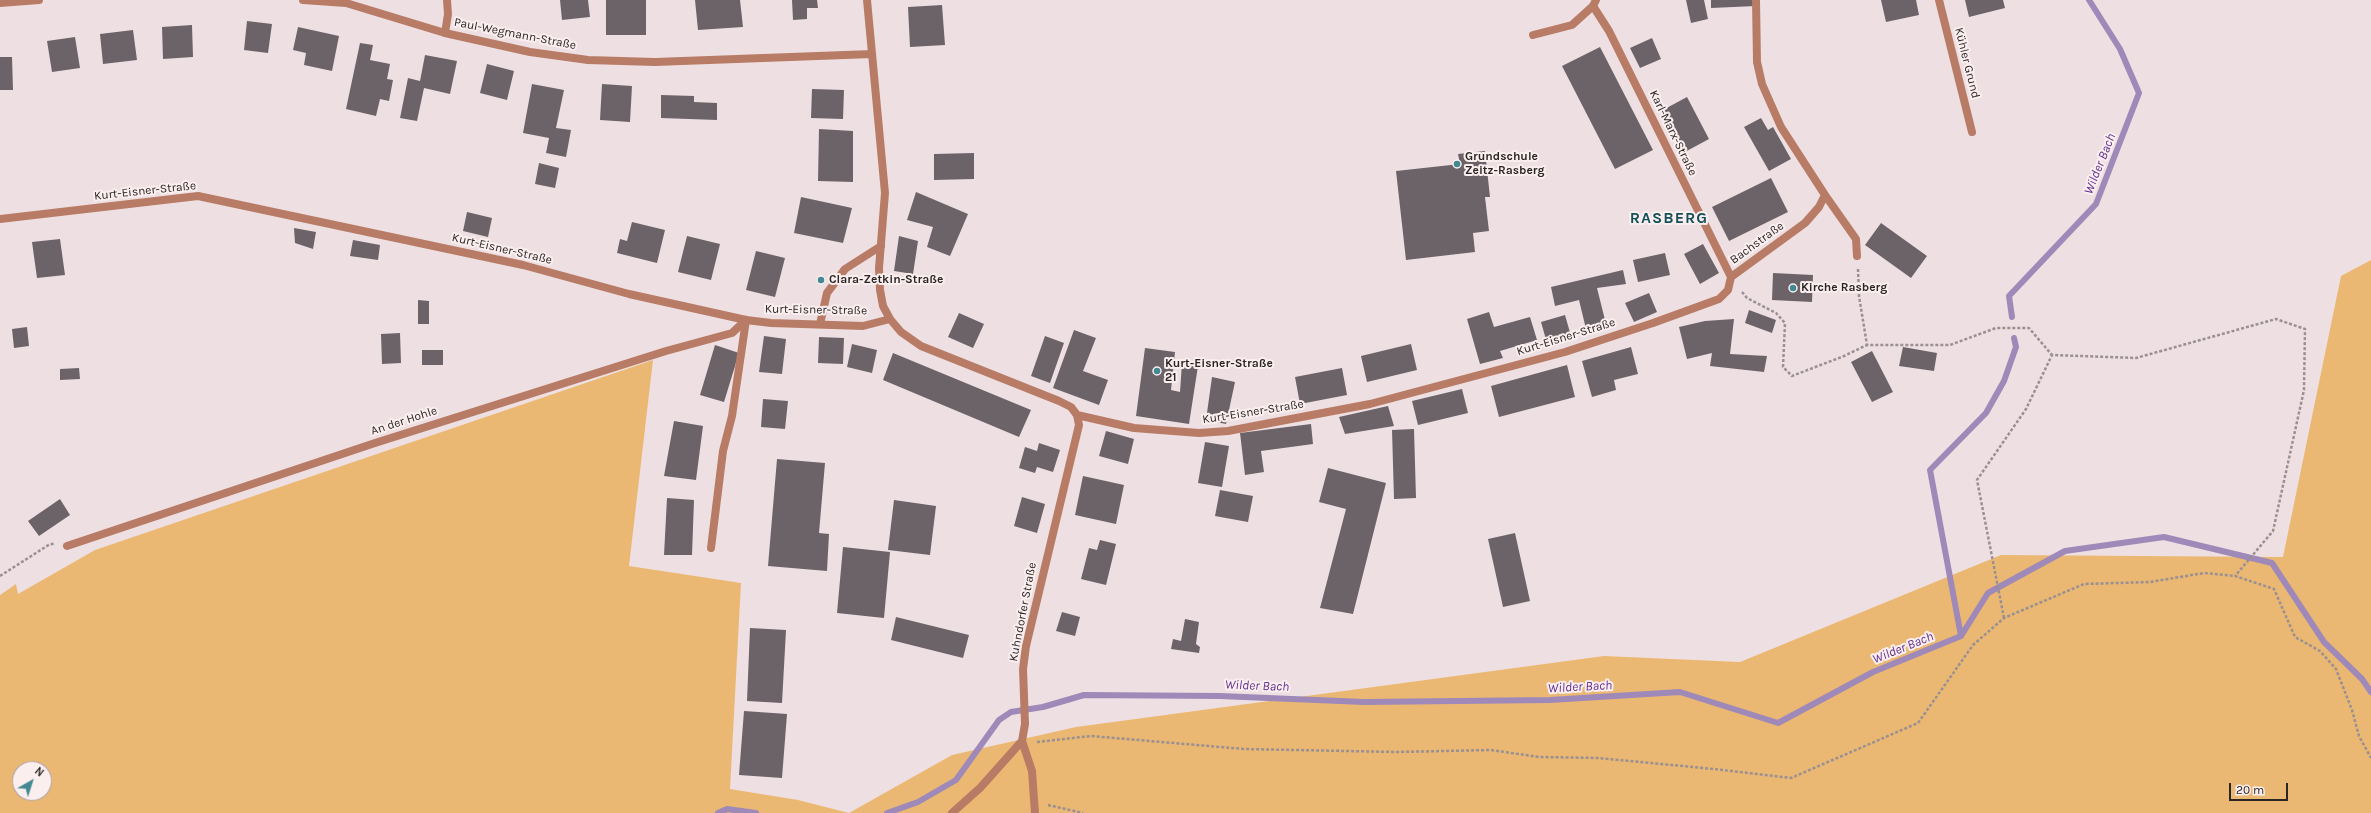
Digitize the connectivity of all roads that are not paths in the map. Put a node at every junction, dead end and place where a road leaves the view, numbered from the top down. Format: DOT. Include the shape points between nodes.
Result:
graph roads {
  1 [pos="39,0"];
  2 [pos="303,0"];
  3 [pos="447,0"];
  4 [pos="867,0"];
  5 [pos="1756,0"];
  6 [pos="1939,0"];
  7 [pos="0,3"];
  8 [pos="1595,3"];
  9 [pos="445,33"];
  10 [pos="1533,35"];
  11 [pos="872,54"];
  12 [pos="1972,132"];
  13 [pos="1825,196"];
  14 [pos="0,219"];
  15 [pos="881,246"];
  16 [pos="1857,256"];
  17 [pos="1731,277"];
  18 [pos="746,320"];
  19 [pos="890,320"];
  20 [pos="820,324"];
  21 [pos="1078,415"];
  22 [pos="67,546"];
  23 [pos="711,548"];
  24 [pos="1022,741"];
  25 [pos="952,813"];
  26 [pos="1035,813"];
  1 -- 7 [label="street"];
  2 -- 9 [label="street, Paul-Wegmann-Straße" via="346,3"];
  3 -- 9 [label="street"];
  4 -- 11 [label="street"];
  5 -- 13 [label="street" via="1757,62 1764,91 1781,127"];
  6 -- 12 [label="street, Kühler Grund"];
  8 -- 10 [label="street" via="1572,25"];
  8 -- 17 [label="street, Karl-Marx-Straße"];
  9 -- 11 [label="street, Paul-Wegmann-Straße" via="554,56 622,62"];
  11 -- 15 [label="street" via="884,178 885,207"];
  13 -- 16 [label="street" via="1856,239"];
  13 -- 17 [label="street, Bachstraße" via="1805,223"];
  14 -- 18 [label="street, Kurt-Eisner-Straße" via="198,196 523,265 629,294"];
  15 -- 19 [label="street" via="880,290"];
  15 -- 20 [label="street" via="845,269 827,293"];
  17 -- 21 [label="street, Kurt-Eisner-Straße" via="1728,290 1719,299 1653,323 1565,352 1370,404 1228,431 1199,433 1134,428"];
  18 -- 20 [label="street, Kurt-Eisner-Straße"];
  18 -- 22 [label="street, An der Hohle" via="732,333 659,353 375,442"];
  18 -- 23 [label="street" via="732,416 723,451"];
  19 -- 20 [label="street, Kurt-Eisner-Straße" via="863,326"];
  19 -- 21 [label="street, Kurt-Eisner-Straße" via="901,332 922,346 1059,401 1071,407"];
  21 -- 24 [label="street, Kuhndorfer Straße" via="1079,425 1030,624 1024,669 1025,724"];
  24 -- 25 [label="street" via="980,788"];
  24 -- 26 [label="street" via="1032,771"];
}
